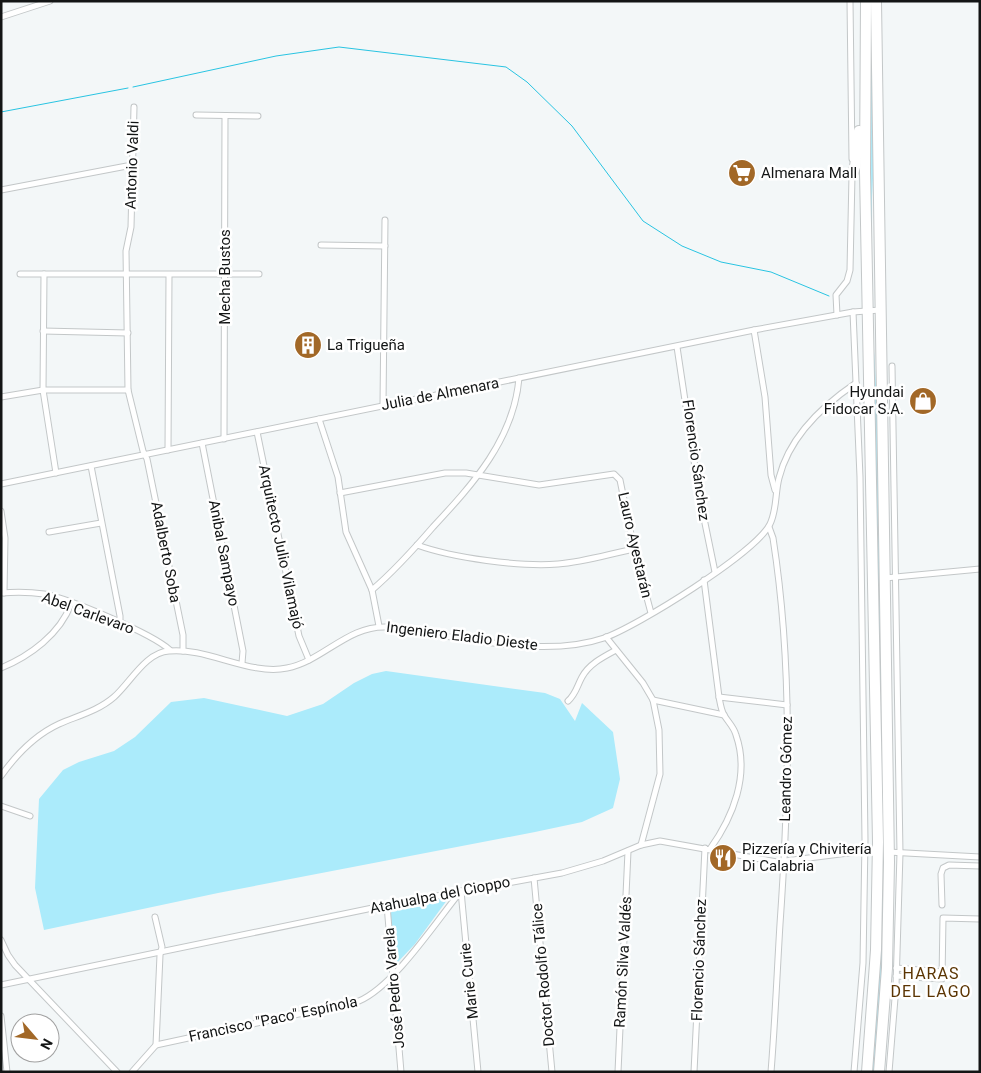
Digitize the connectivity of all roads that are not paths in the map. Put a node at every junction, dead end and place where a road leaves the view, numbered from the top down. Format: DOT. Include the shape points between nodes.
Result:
graph roads {
  1 [pos="50,1"];
  2 [pos="850,1"];
  3 [pos="866,1"];
  4 [pos="876,1"];
  5 [pos="1,17"];
  6 [pos="865,81"];
  7 [pos="134,107"];
  8 [pos="196,115"];
  9 [pos="225,116"];
  10 [pos="258,116"];
  11 [pos="132,165"];
  12 [pos="852,175"];
  13 [pos="1,190"];
  14 [pos="385,220"];
  15 [pos="321,245"];
  16 [pos="385,246"];
  17 [pos="20,274"];
  18 [pos="44,274"];
  19 [pos="126,274"];
  20 [pos="259,274"];
  21 [pos="169,275"];
  22 [pos="225,276"];
  23 [pos="868,310"];
  24 [pos="880,310"];
  25 [pos="853,312"];
  26 [pos="837,315"];
  27 [pos="754,330"];
  28 [pos="43,331"];
  29 [pos="128,333"];
  30 [pos="677,347"];
  31 [pos="892,366"];
  32 [pos="520,378"];
  33 [pos="856,383"];
  34 [pos="43,390"];
  35 [pos="128,390"];
  36 [pos="1,397"];
  37 [pos="383,405"];
  38 [pos="319,418"];
  39 [pos="257,432"];
  40 [pos="224,439"];
  41 [pos="202,443"];
  42 [pos="168,450"];
  43 [pos="145,455"];
  44 [pos="91,466"];
  45 [pos="56,473"];
  46 [pos="480,475"];
  47 [pos="1,484"];
  48 [pos="776,492"];
  49 [pos="340,493"];
  50 [pos="1,510"];
  51 [pos="101,523"];
  52 [pos="769,527"];
  53 [pos="49,532"];
  54 [pos="417,545"];
  55 [pos="634,549"];
  56 [pos="980,569"];
  57 [pos="715,572"];
  58 [pos="896,576"];
  59 [pos="884,578"];
  60 [pos="704,580"];
  61 [pos="372,590"];
  62 [pos="2,593"];
  63 [pos="71,604"];
  64 [pos="651,613"];
  65 [pos="120,623"];
  66 [pos="379,626"];
  67 [pos="606,637"];
  68 [pos="170,650"];
  69 [pos="616,650"];
  70 [pos="183,651"];
  71 [pos="309,660"];
  72 [pos="242,664"];
  73 [pos="1,668"];
  74 [pos="719,697"];
  75 [pos="653,700"];
  76 [pos="568,701"];
  77 [pos="788,705"];
  78 [pos="724,715"];
  79 [pos="1,776"];
  80 [pos="1,806"];
  81 [pos="30,816"];
  82 [pos="641,845"];
  83 [pos="707,848"];
  84 [pos="628,851"];
  85 [pos="864,851"];
  86 [pos="877,852"];
  87 [pos="894,853"];
  88 [pos="980,857"];
  89 [pos="784,862"];
  90 [pos="980,866"];
  91 [pos="534,878"];
  92 [pos="460,891"];
  93 [pos="386,905"];
  94 [pos="942,905"];
  95 [pos="155,917"];
  96 [pos="980,919"];
  97 [pos="2,942"];
  98 [pos="161,951"];
  99 [pos="1,952"];
  100 [pos="896,968"];
  101 [pos="943,972"];
  102 [pos="393,976"];
  103 [pos="896,976"];
  104 [pos="27,979"];
  105 [pos="1,985"];
  106 [pos="1,1016"];
  107 [pos="156,1045"];
  108 [pos="7,1072"];
  109 [pos="117,1072"];
  110 [pos="132,1072"];
  111 [pos="401,1072"];
  112 [pos="478,1072"];
  113 [pos="552,1072"];
  114 [pos="618,1072"];
  115 [pos="694,1072"];
  116 [pos="771,1072"];
  117 [pos="854,1072"];
  118 [pos="867,1072"];
  119 [pos="879,1072"];
  120 [pos="889,1072"];
  1 -- 5 [label="street"];
  2 -- 12 [label="street"];
  3 -- 6 [label="highway"];
  4 -- 24 [label="highway"];
  6 -- 12 [label="highway"];
  6 -- 23 [label="highway"];
  7 -- 11 [label="street, Antonio Valdi"];
  8 -- 9 [label="street"];
  9 -- 10 [label="street"];
  9 -- 22 [label="street, Mecha Bustos"];
  11 -- 13 [label="street"];
  11 -- 19 [label="street, Antonio Valdi"];
  12 -- 26 [label="street" via="850,270 847,281 836,295"];
  14 -- 16 [label="street"];
  15 -- 16 [label="street"];
  16 -- 37 [label="street"];
  17 -- 18 [label="street"];
  18 -- 19 [label="street"];
  18 -- 28 [label="street"];
  19 -- 21 [label="street"];
  19 -- 29 [label="street, Antonio Valdi"];
  20 -- 22 [label="street"];
  21 -- 22 [label="street"];
  21 -- 42 [label="street"];
  22 -- 40 [label="street, Mecha Bustos"];
  23 -- 24 [label="street, Julia de Almenara"];
  23 -- 25 [label="street, Julia de Almenara"];
  23 -- 86 [label="highway"];
  24 -- 59 [label="highway"];
  25 -- 26 [label="street, Julia de Almenara"];
  25 -- 33 [label="street"];
  26 -- 27 [label="street, Julia de Almenara"];
  27 -- 30 [label="street, Julia de Almenara"];
  27 -- 48 [label="street" via="765,397 771,475"];
  28 -- 29 [label="street"];
  28 -- 34 [label="street"];
  29 -- 35 [label="street, Adalberto Soba"];
  30 -- 32 [label="street, Julia de Almenara"];
  30 -- 57 [label="street, Florencio Sánchez" via="699,494"];
  31 -- 58 [label="street"];
  32 -- 37 [label="street, Julia de Almenara"];
  32 -- 46 [label="street" via="507,426"];
  33 -- 48 [label="street, Ingeniero Eladio Dieste" via="830,403 795,442 782,468"];
  33 -- 85 [label="street"];
  34 -- 35 [label="street"];
  34 -- 36 [label="street"];
  34 -- 45 [label="street"];
  35 -- 43 [label="street, Adalberto Soba"];
  37 -- 38 [label="street, Julia de Almenara"];
  38 -- 39 [label="street, Julia de Almenara"];
  38 -- 49 [label="street"];
  39 -- 40 [label="street, Julia de Almenara"];
  39 -- 71 [label="street, Arquitecto Julio Vilamajó" via="299,636"];
  40 -- 41 [label="street, Julia de Almenara"];
  41 -- 42 [label="street, Julia de Almenara"];
  41 -- 72 [label="street, Anibal Sampayo" via="243,651"];
  42 -- 43 [label="street, Julia de Almenara"];
  43 -- 44 [label="street, Julia de Almenara"];
  43 -- 70 [label="street, Adalberto Soba" via="183,635"];
  44 -- 45 [label="street, Julia de Almenara"];
  44 -- 51 [label="street"];
  45 -- 47 [label="street, Julia de Almenara"];
  46 -- 49 [label="street" via="434,474"];
  46 -- 54 [label="street"];
  46 -- 55 [label="street, Lauro Ayestarán" via="539,485 609,473 618,477"];
  48 -- 52 [label="street, Ingeniero Eladio Dieste"];
  49 -- 61 [label="street" via="346,532"];
  50 -- 62 [label="street" via="5,538"];
  51 -- 53 [label="street"];
  51 -- 65 [label="street"];
  52 -- 57 [label="street, Ingeniero Eladio Dieste" via="750,547"];
  52 -- 77 [label="street, Leandro Gómez" via="784,616"];
  54 -- 55 [label="street" via="461,555 532,564 560,564"];
  54 -- 61 [label="street"];
  55 -- 64 [label="street, Lauro Ayestarán"];
  56 -- 58 [label="street"];
  57 -- 60 [label="street, Ingeniero Eladio Dieste"];
  58 -- 59 [label="street"];
  58 -- 87 [label="street"];
  59 -- 87 [label="highway"];
  60 -- 64 [label="street, Ingeniero Eladio Dieste"];
  60 -- 74 [label="street, Florencio Sánchez"];
  61 -- 66 [label="street"];
  62 -- 63 [label="street, Abel Carlevaro" via="44,594"];
  63 -- 65 [label="street, Abel Carlevaro"];
  63 -- 73 [label="street" via="59,624 37,648"];
  64 -- 67 [label="street, Ingeniero Eladio Dieste"];
  65 -- 68 [label="street, Abel Carlevaro"];
  66 -- 67 [label="street, Ingeniero Eladio Dieste" via="526,646"];
  66 -- 71 [label="street, Ingeniero Eladio Dieste" via="353,635"];
  67 -- 69 [label="street"];
  68 -- 70 [label="street, Ingeniero Eladio Dieste"];
  68 -- 79 [label="street" via="151,660 106,703 38,737"];
  69 -- 75 [label="street"];
  69 -- 76 [label="street" via="590,666 582,676 576,694"];
  70 -- 72 [label="street, Ingeniero Eladio Dieste"];
  71 -- 72 [label="street, Ingeniero Eladio Dieste" via="278,670"];
  74 -- 77 [label="street"];
  74 -- 78 [label="street, Florencio Sánchez"];
  75 -- 78 [label="street"];
  75 -- 82 [label="street" via="660,743 660,774"];
  77 -- 89 [label="street, Leandro Gómez"];
  78 -- 83 [label="street, Florencio Sánchez" via="739,743 739,785 728,820"];
  80 -- 81 [label="street"];
  82 -- 83 [label="street, Atahualpa del Cioppo" via="660,841"];
  82 -- 84 [label="street, Atahualpa del Cioppo"];
  83 -- 89 [label="street, Atahualpa del Cioppo"];
  83 -- 115 [label="street, Florencio Sánchez"];
  84 -- 91 [label="street, Atahualpa del Cioppo" via="584,868"];
  84 -- 114 [label="street, Ramón Silva Valdés"];
  85 -- 86 [label="street, Atahualpa del Cioppo"];
  85 -- 89 [label="street, Atahualpa del Cioppo"];
  85 -- 117 [label="street" via="863,963"];
  86 -- 87 [label="street, Atahualpa del Cioppo"];
  86 -- 118 [label="highway" via="876,950"];
  87 -- 88 [label="street, Atahualpa del Cioppo"];
  87 -- 100 [label="street"];
  87 -- 119 [label="highway"];
  89 -- 116 [label="street, Leandro Gómez"];
  90 -- 94 [label="street" via="949,865 943,868"];
  91 -- 92 [label="street, Atahualpa del Cioppo"];
  91 -- 113 [label="street, Doctor Rodolfo Tálice"];
  92 -- 93 [label="street, Atahualpa del Cioppo"];
  92 -- 102 [label="street, Francisco \"Paco\" Espínola"];
  92 -- 112 [label="street, Marie Curie"];
  93 -- 98 [label="street, Atahualpa del Cioppo"];
  93 -- 102 [label="street, José Pedro Varela"];
  95 -- 98 [label="street"];
  96 -- 101 [label="street" via="943,918"];
  97 -- 99 [label="street"];
  97 -- 104 [label="street"];
  98 -- 104 [label="street, Atahualpa del Cioppo"];
  98 -- 107 [label="street"];
  100 -- 101 [label="street"];
  100 -- 103 [label="street"];
  101 -- 103 [label="street" via="939,980"];
  102 -- 107 [label="street, Francisco \"Paco\" Espínola" via="376,992 358,1001"];
  102 -- 111 [label="street, José Pedro Varela"];
  103 -- 120 [label="street"];
  104 -- 105 [label="street, Atahualpa del Cioppo"];
  104 -- 109 [label="street"];
  106 -- 108 [label="street"];
  107 -- 110 [label="street"];
}
